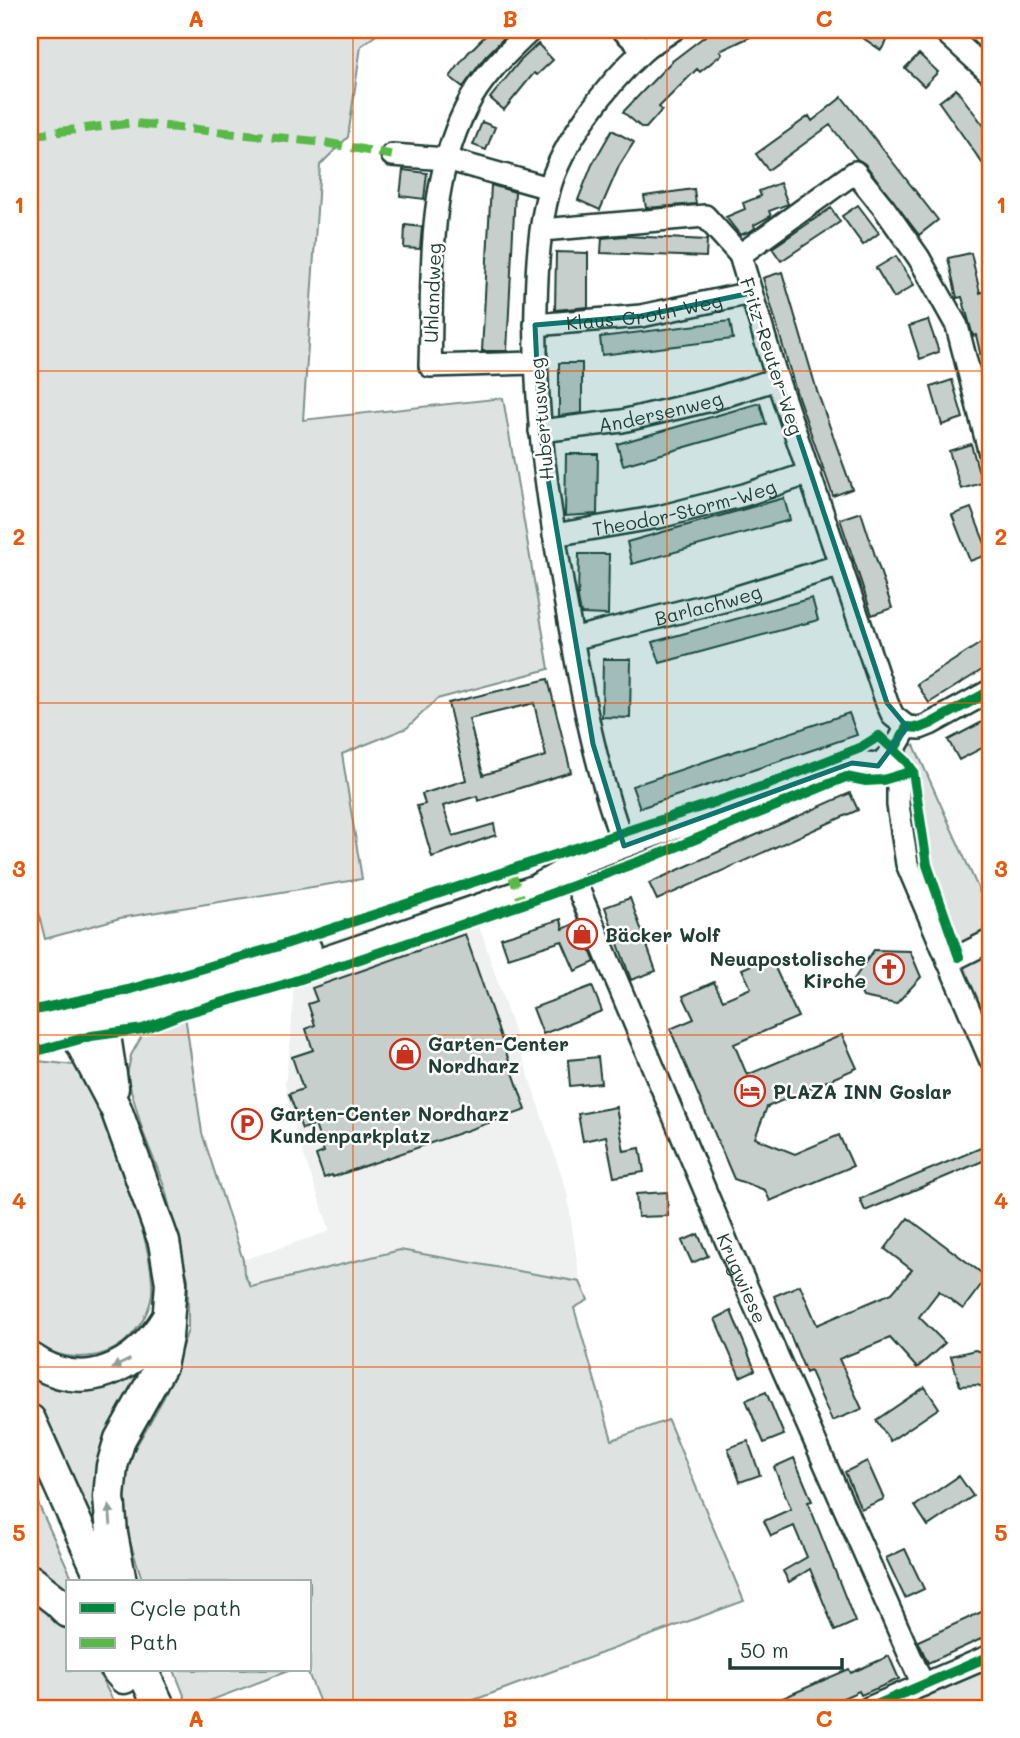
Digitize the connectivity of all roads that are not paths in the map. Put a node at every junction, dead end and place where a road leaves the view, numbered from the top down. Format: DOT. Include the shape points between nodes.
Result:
graph roads {
  1 [pos="531,30"];
  2 [pos="623,30"];
  3 [pos="673,30"];
  4 [pos="943,30"];
  5 [pos="643,50"];
  6 [pos="990,73"];
  7 [pos="392,155"];
  8 [pos="446,159"];
  9 [pos="549,188"];
  10 [pos="542,230"];
  11 [pos="740,255"];
  12 [pos="751,293"];
  13 [pos="535,325"];
  14 [pos="534,363"];
  15 [pos="777,379"];
  16 [pos="540,431"];
  17 [pos="990,454"];
  18 [pos="810,473"];
  19 [pos="554,535"];
  20 [pos="841,565"];
  21 [pos="572,639"];
  22 [pos="990,691"];
  23 [pos="907,727"];
  24 [pos="878,766"];
  25 [pos="624,846"];
  26 [pos="569,867"];
  27 [pos="990,941"];
  28 [pos="948,962"];
  29 [pos="88,1019"];
  30 [pos="32,1034"];
  31 [pos="990,1059"];
  32 [pos="168,1317"];
  33 [pos="30,1358"];
  34 [pos="30,1420"];
  35 [pos="30,1464"];
  36 [pos="30,1580"];
  37 [pos="82,1580"];
  38 [pos="102,1580"];
  39 [pos="121,1580"];
  40 [pos="66,1610"];
  41 [pos="990,1656"];
  42 [pos="126,1672"];
  43 [pos="923,1685"];
  44 [pos="138,1708"];
  45 [pos="160,1708"];
  46 [pos="869,1708"];
  1 -- 8 [label="street, Uhlandweg" via="497,64 467,106"];
  2 -- 5 [label="street"];
  3 -- 5 [label="street, Hubertusweg"];
  4 -- 6 [label="street"];
  5 -- 9 [label="street, Hubertusweg" via="597,102 568,146"];
  7 -- 8 [label="street"];
  8 -- 9 [label="street"];
  8 -- 14 [label="street, Uhlandweg" via="436,210 430,366"];
  9 -- 10 [label="street, Hubertusweg"];
  10 -- 11 [label="street" via="705,216"];
  10 -- 13 [label="street, Hubertusweg"];
  11 -- 12 [label="street, Fritz-Reuter-Weg"];
  11 -- 17 [label="street, Fritz-Reuter-Weg" via="855,172 919,258 957,326"];
  12 -- 13 [label="street, Klaus-Groth-Weg" via="641,316"];
  12 -- 15 [label="street, Fritz-Reuter-Weg"];
  13 -- 14 [label="street, Hubertusweg"];
  14 -- 16 [label="street, Hubertusweg"];
  15 -- 16 [label="street, Andersenweg" via="622,421"];
  15 -- 18 [label="street, Fritz-Reuter-Weg"];
  16 -- 19 [label="street, Hubertusweg"];
  18 -- 19 [label="street, Theodor-Storm-Weg" via="659,517"];
  18 -- 20 [label="street, Fritz-Reuter-Weg"];
  19 -- 21 [label="street, Hubertusweg"];
  20 -- 21 [label="street, Barlachweg" via="731,599"];
  20 -- 23 [label="street, Fritz-Reuter-Weg" via="887,703 893,716"];
  21 -- 25 [label="street, Hubertusweg" via="593,744"];
  22 -- 23 [label="street" via="930,724"];
  23 -- 24 [label="street"];
  24 -- 25 [label="street" via="852,763"];
  24 -- 28 [label="street" via="898,805 907,864"];
  25 -- 26 [label="street"];
  26 -- 29 [label="street" via="535,886 284,971"];
  26 -- 43 [label="street, Krugwiese" via="728,1245"];
  27 -- 28 [label="street"];
  28 -- 31 [label="street"];
  29 -- 30 [label="street"];
  29 -- 32 [label="highway" via="164,1242 171,1283"];
  32 -- 33 [label="highway, one-way" via="140,1353 98,1374 63,1374"];
  39 -- 32 [label="highway, one-way" via="109,1497 112,1466 120,1439 161,1366"];
  34 -- 38 [label="highway"];
  35 -- 37 [label="highway"];
  36 -- 40 [label="highway"];
  41 -- 43 [label="street"];
  42 -- 44 [label="highway"];
  42 -- 45 [label="highway"];
  43 -- 46 [label="street"];
}
